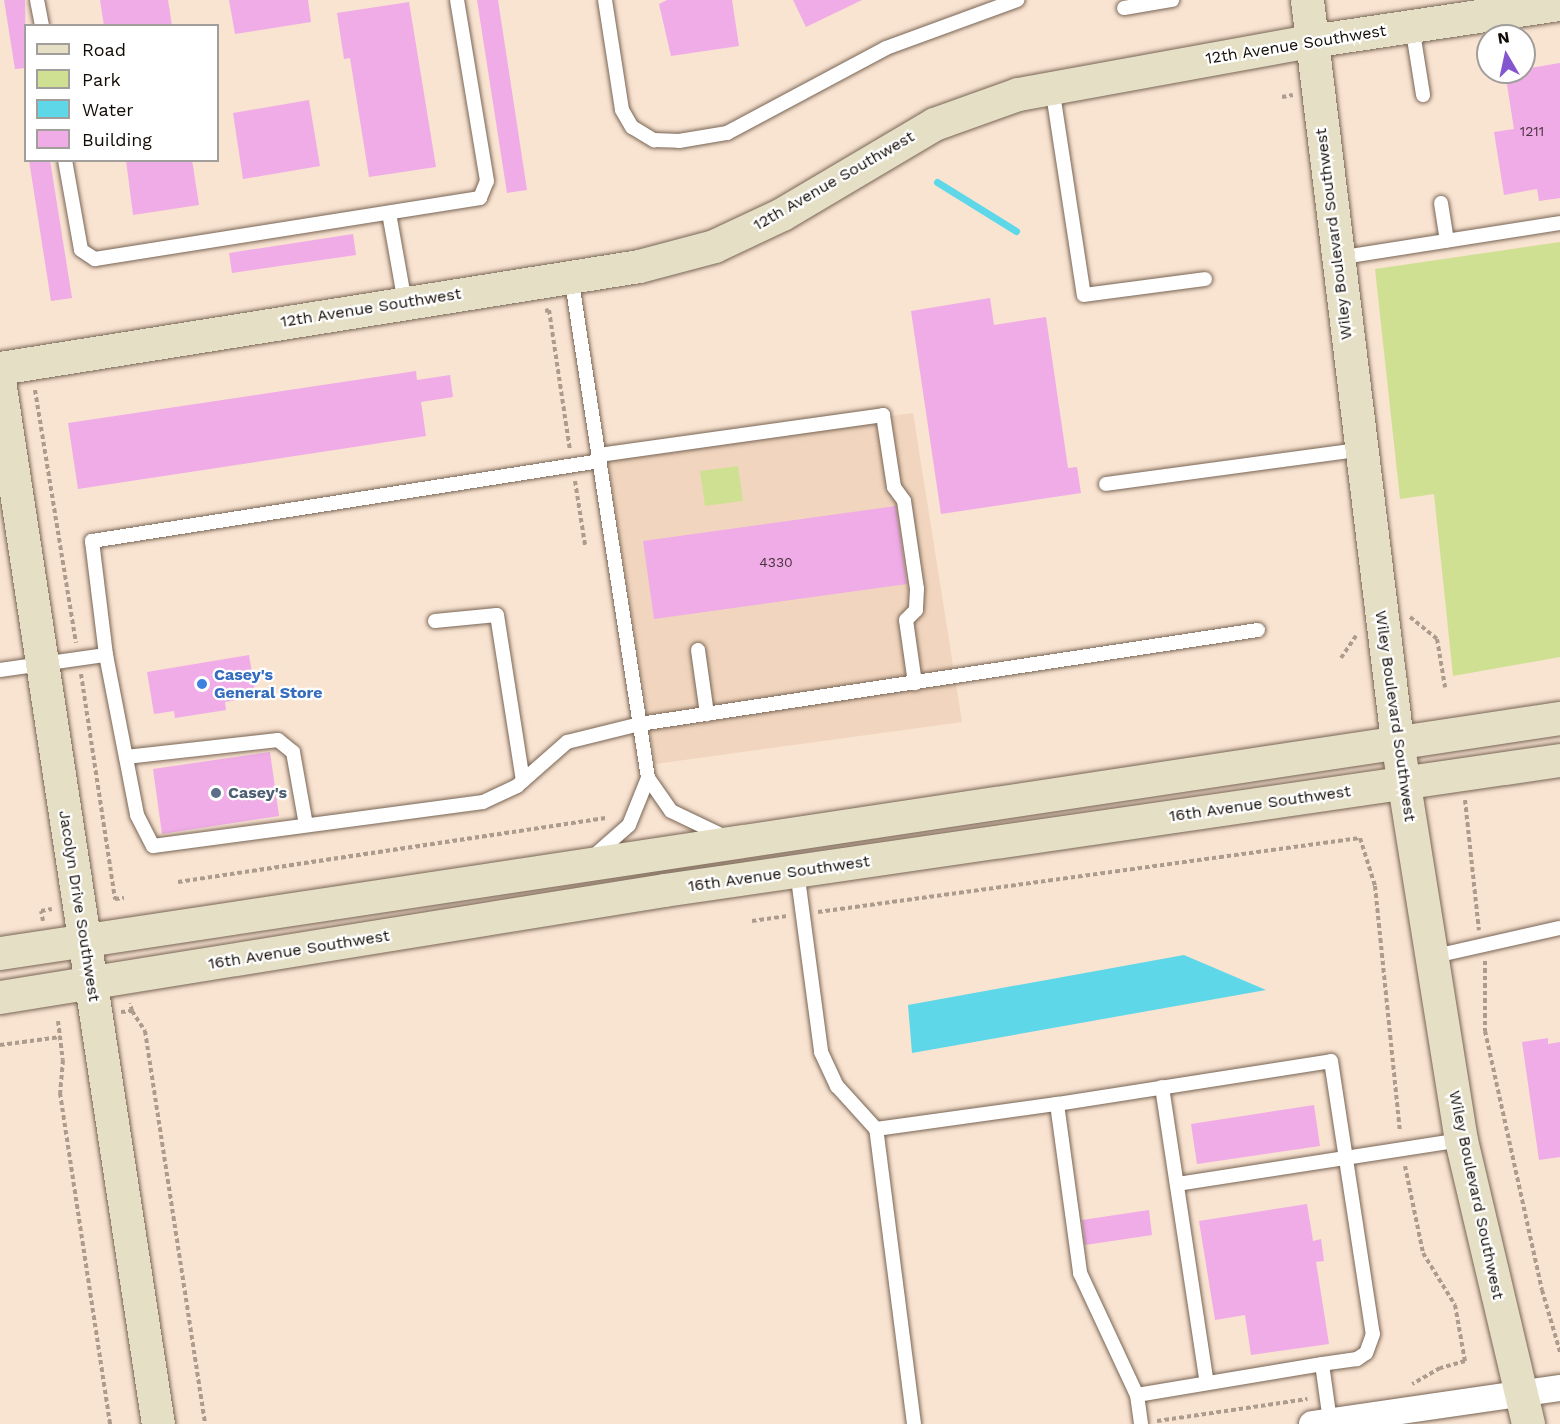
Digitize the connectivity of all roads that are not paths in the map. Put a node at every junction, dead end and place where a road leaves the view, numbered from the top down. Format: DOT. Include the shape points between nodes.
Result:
graph roads {
  1 [pos="38,0"];
  2 [pos="457,0"];
  3 [pos="605,0"];
  4 [pos="1017,0"];
  5 [pos="1172,0"];
  6 [pos="1307,0"];
  7 [pos="1560,4"];
  8 [pos="1124,8"];
  9 [pos="42,24"];
  10 [pos="1412,26"];
  11 [pos="1311,41"];
  12 [pos="1052,87"];
  13 [pos="1423,95"];
  14 [pos="65,162"];
  15 [pos="1441,203"];
  16 [pos="389,213"];
  17 [pos="1560,223"];
  18 [pos="1447,241"];
  19 [pos="1336,258"];
  20 [pos="571,276"];
  21 [pos="1205,279"];
  22 [pos="405,303"];
  23 [pos="0,368"];
  24 [pos="0,387"];
  25 [pos="1359,450"];
  26 [pos="599,458"];
  27 [pos="1106,484"];
  28 [pos="435,621"];
  29 [pos="1258,630"];
  30 [pos="698,650"];
  31 [pos="106,655"];
  32 [pos="42,664"];
  33 [pos="0,670"];
  34 [pos="915,683"];
  35 [pos="707,714"];
  36 [pos="1560,718"];
  37 [pos="640,724"];
  38 [pos="1397,741"];
  39 [pos="126,757"];
  40 [pos="1560,760"];
  41 [pos="648,778"];
  42 [pos="523,781"];
  43 [pos="1404,783"];
  44 [pos="306,825"];
  45 [pos="739,841"];
  46 [pos="679,850"];
  47 [pos="582,865"];
  48 [pos="797,871"];
  49 [pos="508,916"];
  50 [pos="1560,928"];
  51 [pos="85,941"];
  52 [pos="0,953"];
  53 [pos="1431,957"];
  54 [pos="91,984"];
  55 [pos="0,997"];
  56 [pos="1162,1087"];
  57 [pos="1058,1104"];
  58 [pos="876,1129"];
  59 [pos="1461,1140"];
  60 [pos="1347,1157"];
  61 [pos="1177,1184"];
  62 [pos="1322,1364"];
  63 [pos="1207,1383"];
  64 [pos="1560,1388"];
  65 [pos="1137,1395"];
  66 [pos="1524,1409"];
  67 [pos="1323,1414"];
  68 [pos="158,1424"];
  69 [pos="914,1424"];
  70 [pos="1141,1424"];
  1 -- 9 [label="lane"];
  2 -- 16 [label="lane" via="487,182 480,198"];
  3 -- 4 [label="lane" via="622,110 632,128 654,140 679,141 727,133 886,48"];
  5 -- 8 [label="lane"];
  6 -- 11 [label="street, Wiley Boulevard Southwest"];
  7 -- 10 [label="street, 12th Avenue Southwest"];
  10 -- 11 [label="street, 12th Avenue Southwest"];
  10 -- 13 [label="lane"];
  11 -- 12 [label="street, 12th Avenue Southwest"];
  11 -- 19 [label="street, Wiley Boulevard Southwest"];
  12 -- 20 [label="street, 12th Avenue Southwest" via="1018,94 934,124 782,214 714,246"];
  12 -- 21 [label="lane" via="1081,296"];
  14 -- 16 [label="lane" via="81,250 95,259"];
  15 -- 18 [label="lane"];
  16 -- 22 [label="lane"];
  17 -- 18 [label="lane"];
  18 -- 19 [label="lane"];
  19 -- 25 [label="street, Wiley Boulevard Southwest"];
  20 -- 22 [label="street, 12th Avenue Southwest"];
  20 -- 26 [label="lane"];
  22 -- 23 [label="street, 12th Avenue Southwest"];
  24 -- 32 [label="street, Jacolyn Drive Southwest"];
  25 -- 27 [label="lane"];
  25 -- 38 [label="street, Wiley Boulevard Southwest"];
  26 -- 31 [label="lane" via="573,466 92,541"];
  26 -- 34 [label="lane" via="883,415 894,487 904,501 917,589 916,610 906,620"];
  26 -- 37 [label="lane"];
  28 -- 42 [label="lane" via="497,615"];
  29 -- 34 [label="lane"];
  30 -- 35 [label="lane"];
  31 -- 32 [label="lane"];
  31 -- 39 [label="lane"];
  32 -- 33 [label="lane"];
  32 -- 51 [label="street, Jacolyn Drive Southwest"];
  34 -- 35 [label="lane"];
  35 -- 37 [label="lane"];
  36 -- 38 [label="street"];
  37 -- 41 [label="lane"];
  37 -- 42 [label="lane" via="567,742 550,752"];
  38 -- 43 [label="street, Wiley Boulevard Southwest"];
  38 -- 45 [label="street"];
  39 -- 44 [label="lane" via="278,740 293,752"];
  39 -- 44 [label="lane" via="137,815 153,846"];
  40 -- 43 [label="street, 16th Avenue Southwest"];
  41 -- 45 [label="lane" via="671,811 695,826"];
  41 -- 47 [label="lane" via="629,825"];
  42 -- 44 [label="lane" via="483,802"];
  43 -- 48 [label="street, 16th Avenue Southwest"];
  43 -- 53 [label="street, Wiley Boulevard Southwest"];
  45 -- 46 [label="street"];
  46 -- 47 [label="street"];
  46 -- 49 [label="street" via="674,862 659,870 536,890"];
  47 -- 51 [label="street"];
  48 -- 49 [label="street, 16th Avenue Southwest"];
  48 -- 58 [label="lane" via="820,1052 837,1086"];
  49 -- 54 [label="street, 16th Avenue Southwest"];
  50 -- 53 [label="lane"];
  51 -- 52 [label="street"];
  51 -- 54 [label="street, Jacolyn Drive Southwest"];
  53 -- 59 [label="street, Wiley Boulevard Southwest"];
  54 -- 55 [label="street, 16th Avenue Southwest"];
  54 -- 68 [label="street, Jacolyn Drive Southwest"];
  56 -- 57 [label="lane"];
  56 -- 60 [label="lane" via="1331,1060"];
  56 -- 61 [label="lane"];
  57 -- 58 [label="lane"];
  57 -- 65 [label="lane" via="1080,1273"];
  58 -- 69 [label="lane"];
  59 -- 60 [label="lane"];
  59 -- 66 [label="street, Wiley Boulevard Southwest"];
  60 -- 61 [label="lane"];
  60 -- 62 [label="lane" via="1372,1342 1357,1359"];
  61 -- 63 [label="lane"];
  62 -- 63 [label="lane"];
  62 -- 67 [label="lane"];
  63 -- 65 [label="lane"];
  64 -- 66 [label="street"];
  65 -- 70 [label="lane"];
  66 -- 67 [label="street"];
}
